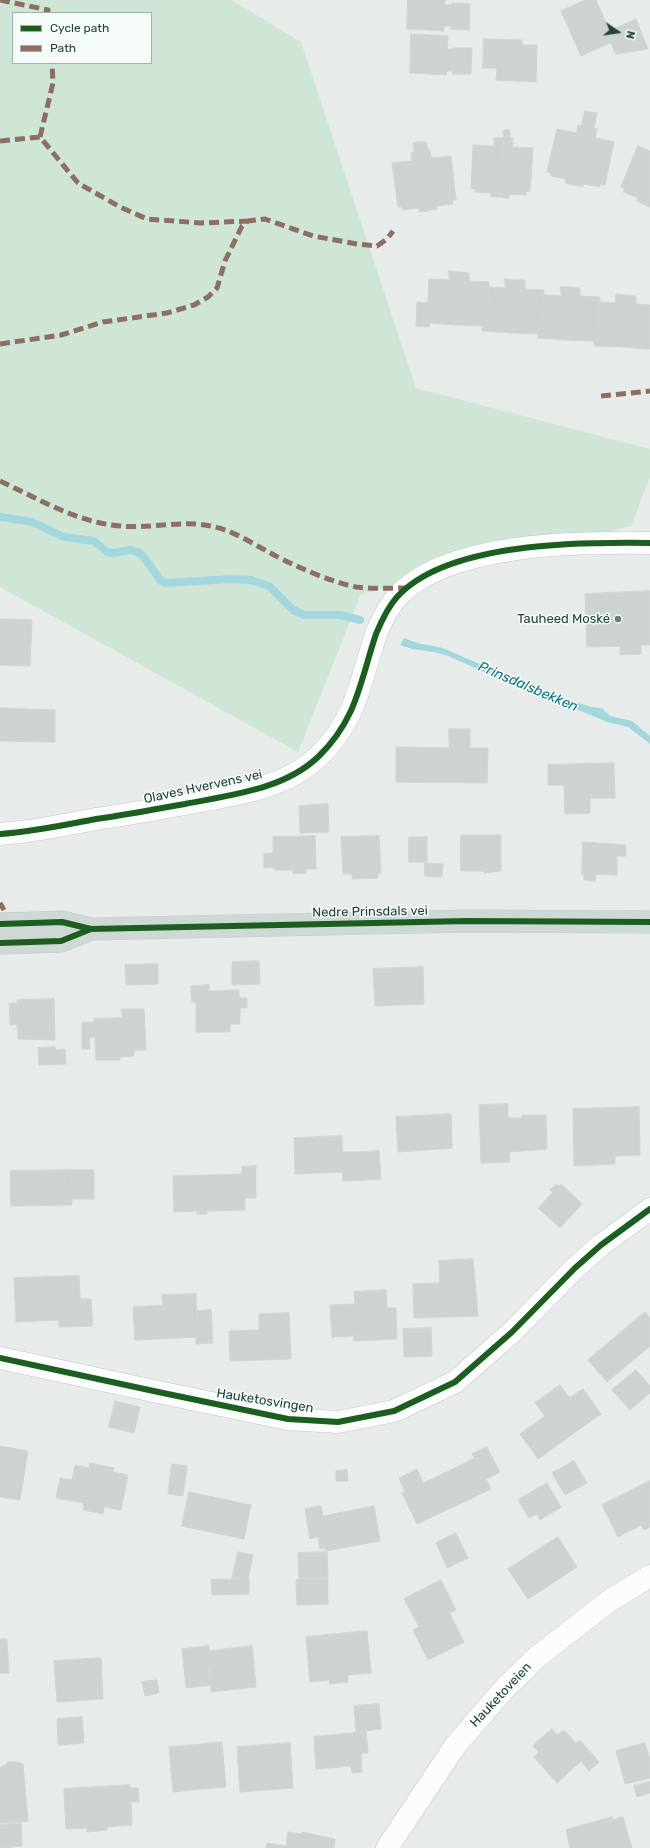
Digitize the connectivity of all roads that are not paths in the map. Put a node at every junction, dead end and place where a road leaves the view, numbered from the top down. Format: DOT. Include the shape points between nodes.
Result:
graph roads {
  1 [pos="650,543"];
  2 [pos="0,834"];
  3 [pos="650,922"];
  4 [pos="0,924"];
  5 [pos="91,929"];
  6 [pos="0,943"];
  7 [pos="650,1209"];
  8 [pos="0,1358"];
  9 [pos="650,1576"];
  10 [pos="387,1848"];
  1 -- 2 [label="street, Olaves Hvervens vei" via="533,547 471,557 428,573 398,596 389,607 342,730 318,756 294,774 238,794"];
  3 -- 5 [label="main road, Nedre Prinsdals vei" via="467,921"];
  4 -- 5 [label="main road, Nedre Prinsdals vei" via="62,922"];
  5 -- 6 [label="main road, Nedre Prinsdals vei" via="61,941"];
  7 -- 8 [label="street, Hauketosvingen" via="591,1254 512,1332 455,1382 394,1411 338,1422 288,1418"];
  9 -- 10 [label="street, Hauketoveien" via="609,1600 537,1657 504,1690 455,1746"];
}
